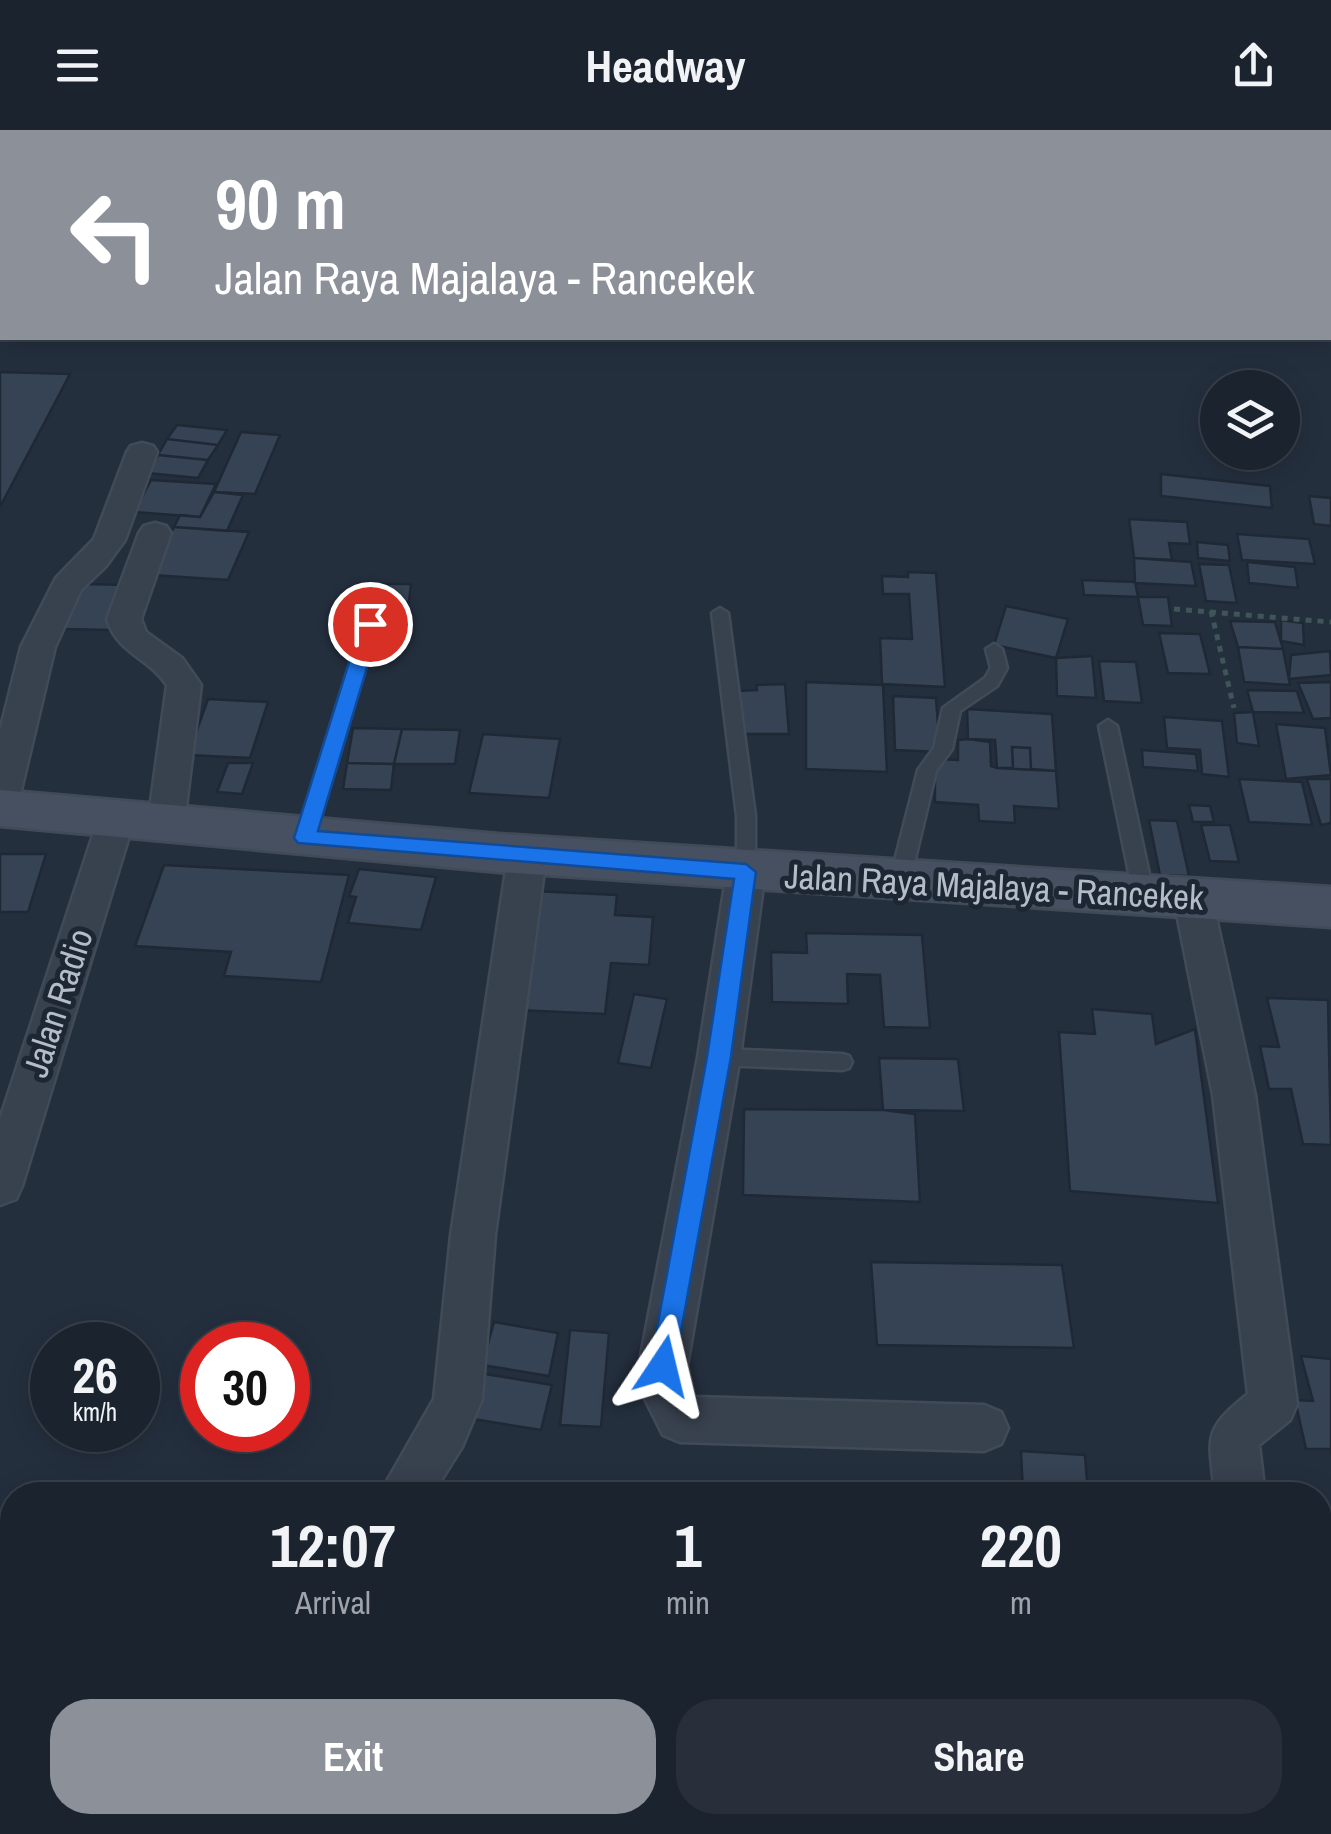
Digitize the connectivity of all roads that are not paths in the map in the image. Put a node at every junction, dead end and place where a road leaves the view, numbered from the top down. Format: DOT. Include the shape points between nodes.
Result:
graph roads {
  1 [pos="142,452"];
  2 [pos="90,563"];
  3 [pos="720,613"];
  4 [pos="370,624"];
  5 [pos="994,648"];
  6 [pos="1108,726"];
  7 [pos="0,806"];
  8 [pos="116,820"];
  9 [pos="166,823"];
  10 [pos="305,838"];
  11 [pos="527,858"];
  12 [pos="746,872"];
  13 [pos="899,884"];
  14 [pos="1168,898"];
  15 [pos="1331,907"];
  16 [pos="719,1057"];
  17 [pos="842,1062"];
  18 [pos="0,1186"];
  19 [pos="984,1428"];
  20 [pos="412,1482"];
  21 [pos="1239,1482"];
  1 -- 2 [label="street" via="108,540"];
  2 -- 7 [label="street" via="67,585 38,648"];
  2 -- 9 [label="street" via="149,546 124,619 134,644 179,670 184,685"];
  3 -- 12 [label="lane" via="746,816"];
  4 -- 10 [label="lane"];
  5 -- 13 [label="lane" via="999,668 991,682 952,708 943,749 927,770"];
  6 -- 14 [label="lane"];
  7 -- 8 [label="main road, Jalan Raya Majalaya - Rancekek"];
  8 -- 9 [label="main road, Jalan Raya Majalaya - Rancekek"];
  8 -- 18 [label="street, Jalan Radio"];
  9 -- 10 [label="main road, Jalan Raya Majalaya - Rancekek"];
  10 -- 11 [label="main road, Jalan Raya Majalaya - Rancekek"];
  11 -- 12 [label="main road, Jalan Raya Majalaya - Rancekek"];
  11 -- 20 [label="street" via="473,1235 458,1399"];
  12 -- 13 [label="main road, Jalan Raya Majalaya - Rancekek"];
  12 -- 16 [label="street"];
  13 -- 14 [label="main road, Jalan Raya Majalaya - Rancekek"];
  14 -- 15 [label="main road, Jalan Raya Majalaya - Rancekek"];
  14 -- 21 [label="street" via="1234,1095 1274,1404 1234,1435"];
  16 -- 17 [label="lane"];
  16 -- 19 [label="street" via="663,1366 680,1419"];
}
